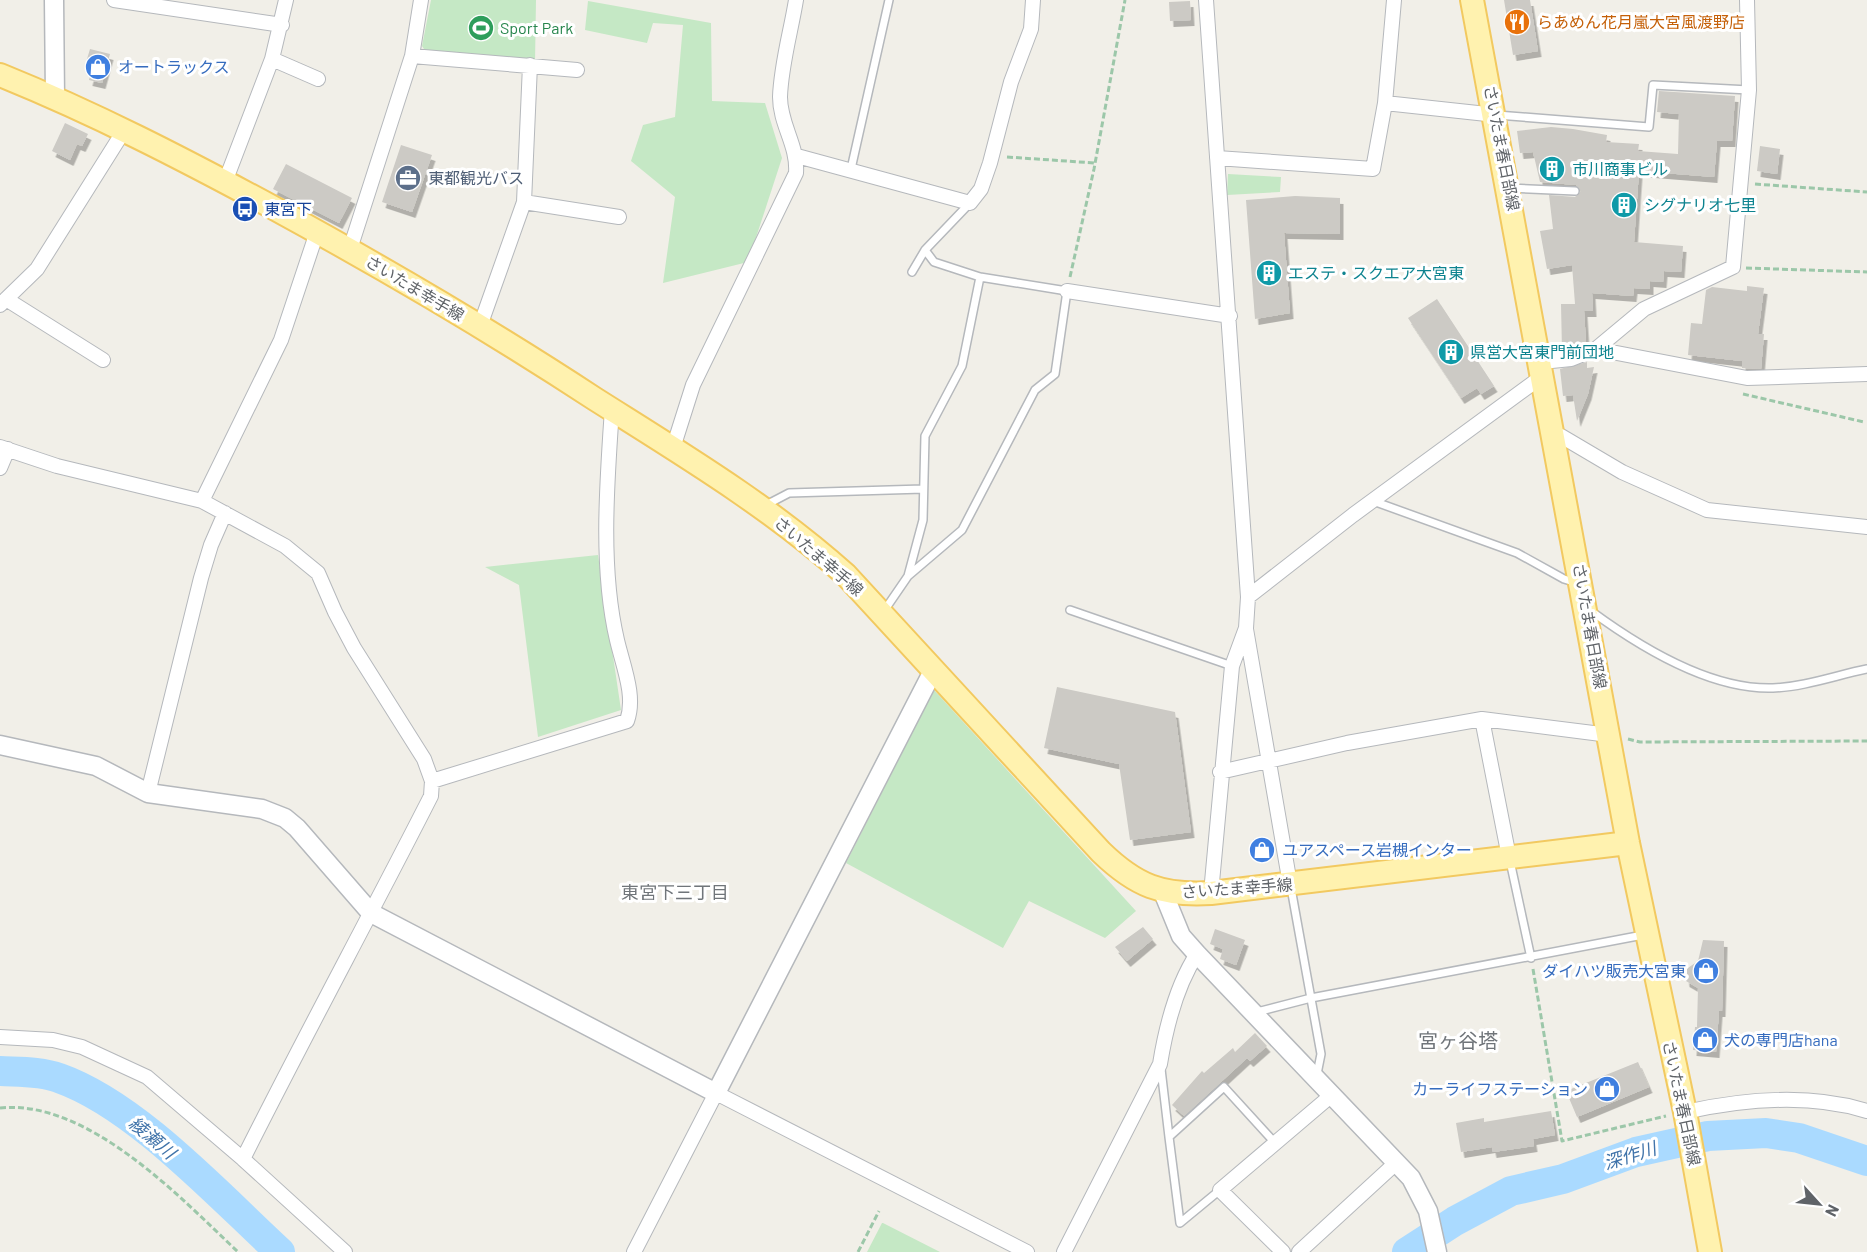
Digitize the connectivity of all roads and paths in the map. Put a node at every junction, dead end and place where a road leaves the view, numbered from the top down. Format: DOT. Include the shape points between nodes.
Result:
graph roads {
  1 [pos="54,0"];
  2 [pos="114,0"];
  3 [pos="286,0"];
  4 [pos="421,0"];
  5 [pos="796,0"];
  6 [pos="889,0"];
  7 [pos="1033,0"];
  8 [pos="1125,0"];
  9 [pos="1206,0"];
  10 [pos="1394,0"];
  11 [pos="1472,0"];
  12 [pos="1748,0"];
  13 [pos="282,25"];
  14 [pos="412,56"];
  15 [pos="272,59"];
  16 [pos="530,65"];
  17 [pos="577,70"];
  18 [pos="0,75"];
  19 [pos="318,80"];
  20 [pos="1749,90"];
  21 [pos="55,97"];
  22 [pos="1385,103"];
  23 [pos="1496,115"];
  24 [pos="125,129"];
  25 [pos="797,156"];
  26 [pos="992,156"];
  27 [pos="1217,158"];
  28 [pos="1095,163"];
  29 [pos="851,169"];
  30 [pos="225,182"];
  31 [pos="1741,183"];
  32 [pos="1509,188"];
  33 [pos="1575,191"];
  34 [pos="1867,192"];
  35 [pos="524,202"];
  36 [pos="970,203"];
  37 [pos="619,217"];
  38 [pos="317,232"];
  39 [pos="350,249"];
  40 [pos="925,250"];
  41 [pos="1733,267"];
  42 [pos="912,272"];
  43 [pos="1867,272"];
  44 [pos="980,277"];
  45 [pos="1067,291"];
  46 [pos="3,302"];
  47 [pos="1230,316"];
  48 [pos="480,326"];
  49 [pos="1596,349"];
  50 [pos="104,360"];
  51 [pos="1543,369"];
  52 [pos="1867,374"];
  53 [pos="612,409"];
  54 [pos="1555,438"];
  55 [pos="4,448"];
  56 [pos="673,448"];
  57 [pos="0,468"];
  58 [pos="923,489"];
  59 [pos="202,501"];
  60 [pos="1372,501"];
  61 [pos="762,507"];
  62 [pos="225,513"];
  63 [pos="1867,527"];
  64 [pos="908,576"];
  65 [pos="1582,583"];
  66 [pos="1248,597"];
  67 [pos="1587,608"];
  68 [pos="1070,610"];
  69 [pos="883,613"];
  70 [pos="1246,628"];
  71 [pos="1232,666"];
  72 [pos="934,669"];
  73 [pos="1867,669"];
  74 [pos="1482,719"];
  75 [pos="1609,735"];
  76 [pos="1867,741"];
  77 [pos="0,745"];
  78 [pos="1268,762"];
  79 [pos="1220,772"];
  80 [pos="432,781"];
  81 [pos="148,793"];
  82 [pos="1628,843"];
  83 [pos="1509,857"];
  84 [pos="1290,884"];
  85 [pos="1163,892"];
  86 [pos="1211,893"];
  87 [pos="372,913"];
  88 [pos="1646,934"];
  89 [pos="1197,954"];
  90 [pos="1531,958"];
  91 [pos="1311,998"];
  92 [pos="1254,1013"];
  93 [pos="0,1037"];
  94 [pos="1160,1064"];
  95 [pos="1316,1077"];
  96 [pos="716,1093"];
  97 [pos="1333,1094"];
  98 [pos="0,1108"];
  99 [pos="1867,1111"];
  100 [pos="1686,1116"];
  101 [pos="1169,1137"];
  102 [pos="1276,1144"];
  103 [pos="243,1159"];
  104 [pos="1397,1162"];
  105 [pos="1220,1190"];
  106 [pos="879,1211"];
  107 [pos="238,1252"];
  108 [pos="345,1252"];
  109 [pos="634,1252"];
  110 [pos="858,1252"];
  111 [pos="1027,1252"];
  112 [pos="1064,1252"];
  113 [pos="1283,1252"];
  114 [pos="1299,1252"];
  115 [pos="1437,1252"];
  116 [pos="1710,1252"];
  1 -- 21 [label="street"];
  2 -- 13 [label="street"];
  3 -- 13 [label="street"];
  4 -- 14 [label="street"];
  5 -- 25 [label="street" via="780,97 785,127"];
  6 -- 29 [label="lane"];
  7 -- 26 [label="street" via="1031,29 1011,82"];
  8 -- 28 [label="path"];
  9 -- 27 [label="street"];
  10 -- 22 [label="street"];
  11 -- 23 [label="main road, さいたま春日部線"];
  12 -- 20 [label="street"];
  13 -- 15 [label="street"];
  14 -- 16 [label="street"];
  14 -- 39 [label="street"];
  15 -- 19 [label="street"];
  15 -- 30 [label="street"];
  16 -- 17 [label="street"];
  16 -- 35 [label="street"];
  18 -- 21 [label="main road, さいたま幸手線"];
  20 -- 23 [label="lane" via="1653,85 1649,127"];
  20 -- 31 [label="street"];
  21 -- 24 [label="main road, さいたま幸手線"];
  22 -- 23 [label="street"];
  22 -- 27 [label="street" via="1373,169"];
  23 -- 32 [label="main road, さいたま春日部線"];
  24 -- 30 [label="main road, さいたま幸手線"];
  24 -- 46 [label="street" via="37,269"];
  25 -- 29 [label="street"];
  25 -- 56 [label="street" via="796,173 693,385"];
  26 -- 28 [label="path"];
  26 -- 36 [label="street" via="981,189"];
  27 -- 47 [label="street"];
  28 -- 45 [label="path"];
  29 -- 36 [label="street"];
  30 -- 38 [label="main road, さいたま幸手線"];
  31 -- 34 [label="path"];
  31 -- 41 [label="street"];
  32 -- 33 [label="lane"];
  32 -- 51 [label="main road, さいたま春日部線"];
  35 -- 37 [label="street"];
  35 -- 48 [label="street"];
  36 -- 40 [label="lane"];
  38 -- 39 [label="main road, さいたま幸手線"];
  38 -- 59 [label="street" via="281,340"];
  39 -- 48 [label="main road, さいたま幸手線"];
  40 -- 42 [label="lane"];
  40 -- 44 [label="lane" via="934,262"];
  41 -- 43 [label="path"];
  41 -- 49 [label="street" via="1644,309"];
  44 -- 45 [label="lane"];
  44 -- 58 [label="lane" via="962,366 925,436"];
  45 -- 47 [label="street"];
  45 -- 64 [label="lane" via="1055,374 1035,390 962,530"];
  46 -- 50 [label="street"];
  47 -- 66 [label="street"];
  48 -- 53 [label="main road, さいたま幸手線"];
  49 -- 51 [label="street"];
  49 -- 52 [label="street" via="1747,378"];
  51 -- 54 [label="main road, さいたま春日部線"];
  51 -- 60 [label="street"];
  53 -- 56 [label="main road, さいたま幸手線"];
  53 -- 80 [label="street" via="606,499 612,618 632,706 627,721"];
  54 -- 63 [label="street" via="1561,436 1622,472 1707,510"];
  54 -- 65 [label="main road, さいたま春日部線"];
  55 -- 57 [label="street"];
  55 -- 59 [label="street" via="57,466"];
  56 -- 61 [label="main road, さいたま幸手線"];
  58 -- 61 [label="lane" via="789,493"];
  58 -- 64 [label="lane" via="923,520"];
  59 -- 62 [label="street"];
  60 -- 65 [label="lane" via="1517,553 1564,579"];
  60 -- 66 [label="street"];
  61 -- 69 [label="main road, さいたま幸手線" via="805,539"];
  62 -- 80 [label="street" via="285,546 318,573 345,630 424,759"];
  62 -- 81 [label="street" via="201,578"];
  64 -- 69 [label="lane"];
  65 -- 67 [label="main road, さいたま春日部線"];
  66 -- 70 [label="street"];
  67 -- 73 [label="lane" via="1661,658 1741,687 1775,688"];
  67 -- 75 [label="main road, さいたま春日部線"];
  68 -- 71 [label="lane"];
  69 -- 72 [label="main road, さいたま幸手線"];
  70 -- 71 [label="street"];
  70 -- 78 [label="street"];
  71 -- 79 [label="street"];
  72 -- 85 [label="main road, さいたま幸手線" via="1108,859 1130,877"];
  72 -- 96 [label="street"];
  74 -- 75 [label="street"];
  74 -- 78 [label="street" via="1347,742"];
  74 -- 83 [label="street"];
  75 -- 76 [label="path" via="1640,742"];
  75 -- 82 [label="main road, さいたま春日部線"];
  77 -- 81 [label="street" via="96,766"];
  78 -- 79 [label="street"];
  78 -- 84 [label="street"];
  79 -- 86 [label="street"];
  80 -- 87 [label="street" via="430,796"];
  81 -- 87 [label="street" via="262,809 285,818"];
  82 -- 83 [label="main road, さいたま幸手線"];
  82 -- 88 [label="main road, さいたま春日部線"];
  83 -- 84 [label="main road, さいたま幸手線"];
  83 -- 90 [label="lane"];
  84 -- 86 [label="main road, さいたま幸手線"];
  84 -- 91 [label="lane"];
  85 -- 86 [label="main road, さいたま幸手線"];
  85 -- 89 [label="street" via="1181,936"];
  87 -- 96 [label="street"];
  87 -- 103 [label="street" via="306,1032"];
  88 -- 90 [label="lane"];
  88 -- 100 [label="main road, さいたま春日部線"];
  89 -- 92 [label="street"];
  89 -- 94 [label="street" via="1173,1006"];
  90 -- 91 [label="lane"];
  90 -- 100 [label="path" via="1562,1141"];
  91 -- 92 [label="lane"];
  91 -- 95 [label="lane" via="1321,1054"];
  92 -- 95 [label="street"];
  93 -- 103 [label="street" via="53,1040 82,1047 147,1077"];
  94 -- 101 [label="lane"];
  94 -- 112 [label="street"];
  95 -- 97 [label="street"];
  96 -- 109 [label="street"];
  96 -- 111 [label="street"];
  97 -- 102 [label="street"];
  97 -- 104 [label="street"];
  98 -- 107 [label="path" via="22,1106 72,1120 128,1154"];
  99 -- 100 [label="street" via="1844,1104 1789,1099"];
  100 -- 116 [label="main road, さいたま春日部線"];
  101 -- 102 [label="lane" via="1224,1087"];
  101 -- 105 [label="lane" via="1180,1223"];
  102 -- 105 [label="street"];
  103 -- 108 [label="street"];
  104 -- 114 [label="street"];
  104 -- 115 [label="street" via="1411,1178 1428,1211"];
  105 -- 113 [label="street"];
  106 -- 110 [label="path"];
}
